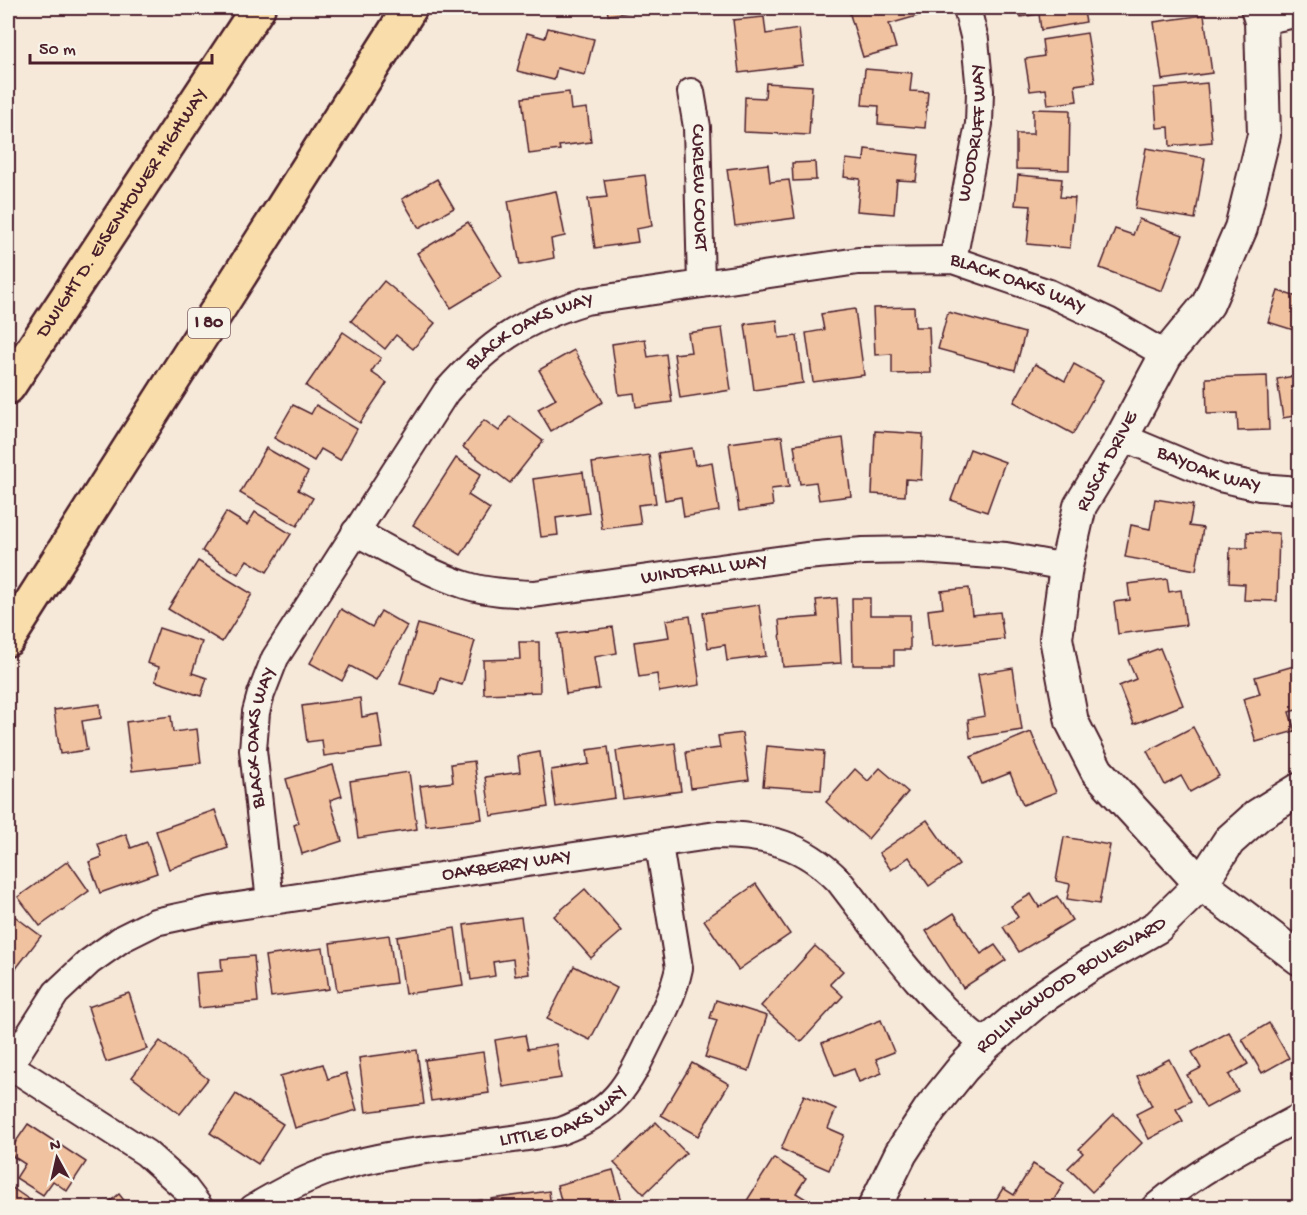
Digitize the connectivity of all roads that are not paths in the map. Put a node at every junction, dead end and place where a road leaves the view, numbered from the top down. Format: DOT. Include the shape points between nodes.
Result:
graph roads {
  1 [pos="258,8"];
  2 [pos="410,8"];
  3 [pos="967,8"];
  4 [pos="1299,13"];
  5 [pos="1259,14"];
  6 [pos="691,92"];
  7 [pos="953,260"];
  8 [pos="701,284"];
  9 [pos="1166,355"];
  10 [pos="8,387"];
  11 [pos="1122,437"];
  12 [pos="1299,490"];
  13 [pos="356,532"];
  14 [pos="1066,567"];
  15 [pos="8,639"];
  16 [pos="1299,789"];
  17 [pos="660,845"];
  18 [pos="1201,884"];
  19 [pos="270,901"];
  20 [pos="1299,959"];
  21 [pos="986,1044"];
  22 [pos="8,1067"];
  23 [pos="1299,1117"];
  24 [pos="200,1208"];
  25 [pos="253,1208"];
  26 [pos="874,1208"];
  27 [pos="1154,1208"];
  1 -- 10 [label="highway, DWIGHT D. EISENHOWER HIGHWAY"];
  2 -- 15 [label="highway, I 80"];
  3 -- 7 [label="street, WOODRUFF WAY" via="975,40 979,124"];
  4 -- 5 [label="street"];
  5 -- 9 [label="street, RUSCH DRIVE" via="1264,135 1241,228 1208,304"];
  6 -- 8 [label="street, CURLEW COURT" via="697,127"];
  7 -- 8 [label="street, BLACK OAKS WAY" via="858,261"];
  7 -- 9 [label="street, BLACK OAKS WAY" via="1049,293"];
  8 -- 13 [label="street, BLACK OAKS WAY" via="586,300 523,325 494,344 446,392"];
  9 -- 11 [label="street, RUSCH DRIVE"];
  11 -- 12 [label="street, BAYOAK WAY" via="1221,478"];
  11 -- 14 [label="street, RUSCH DRIVE" via="1080,506"];
  13 -- 14 [label="street, WINDFALL WAY" via="464,585 534,594 863,551 921,550 1006,556"];
  13 -- 19 [label="street, BLACK OAKS WAY" via="275,658 256,712 253,750"];
  14 -- 18 [label="street, RUSCH DRIVE" via="1056,638 1072,722 1097,771"];
  16 -- 18 [label="street, ROLLINGWOOD BOULEVARD" via="1258,815 1229,841"];
  17 -- 19 [label="street, OAKBERRY WAY"];
  17 -- 21 [label="street, OAKBERRY WAY" via="744,835 790,846 808,855 839,881 920,984"];
  17 -- 25 [label="street, LITTLE OAKS WAY" via="679,968 676,986 630,1081 606,1107 561,1131 332,1169 298,1182"];
  18 -- 20 [label="street, RUSCH DRIVE"];
  18 -- 21 [label="street, ROLLINGWOOD BOULEVARD" via="1157,927 1038,1000"];
  19 -- 22 [label="street, OAKBERRY WAY" via="155,922 123,938 89,962 56,993"];
  21 -- 26 [label="street, ROLLINGWOOD BOULEVARD" via="930,1109 901,1153"];
  22 -- 24 [label="street" via="153,1158"];
  23 -- 27 [label="street" via="1248,1144 1175,1190"];
}
